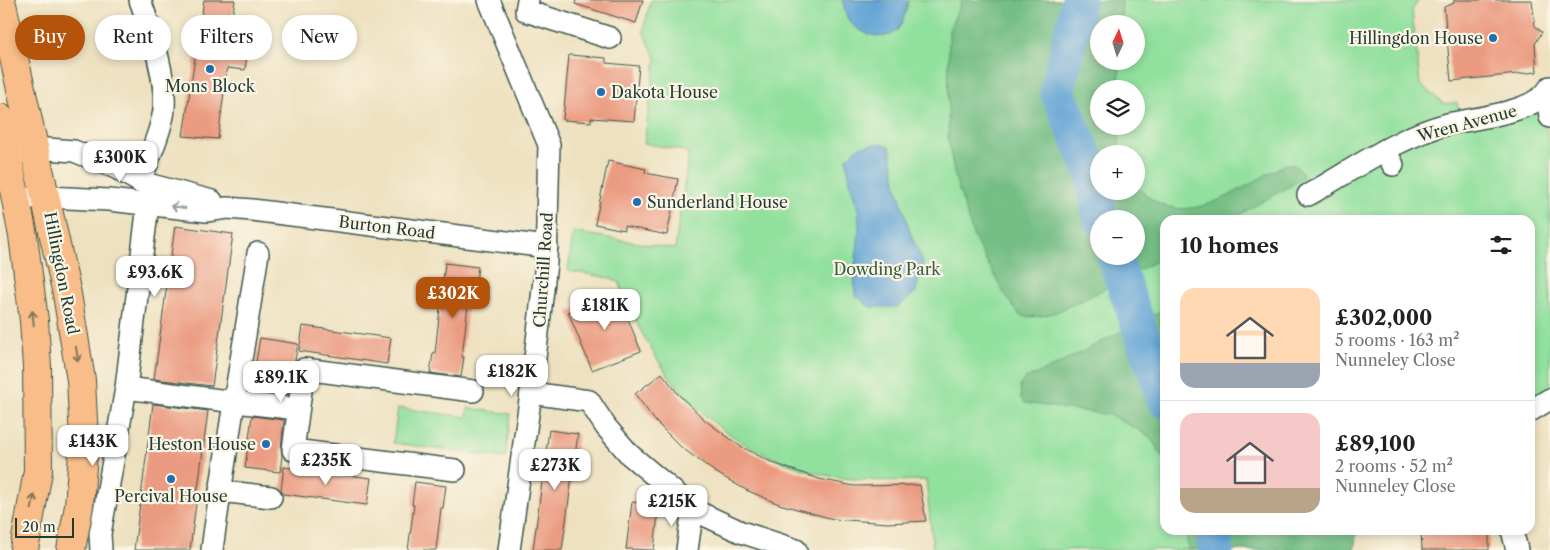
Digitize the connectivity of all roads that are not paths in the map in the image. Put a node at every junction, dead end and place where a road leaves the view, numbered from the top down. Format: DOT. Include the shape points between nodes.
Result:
graph roads {
  1 [pos="1,0"];
  2 [pos="140,0"];
  3 [pos="489,0"];
  4 [pos="528,0"];
  5 [pos="610,38"];
  6 [pos="1548,91"];
  7 [pos="1550,117"];
  8 [pos="0,118"];
  9 [pos="21,152"];
  10 [pos="140,182"];
  11 [pos="1308,195"];
  12 [pos="47,197"];
  13 [pos="17,199"];
  14 [pos="148,204"];
  15 [pos="227,208"];
  16 [pos="547,247"];
  17 [pos="258,253"];
  18 [pos="126,388"];
  19 [pos="473,391"];
  20 [pos="531,393"];
  21 [pos="1550,399"];
  22 [pos="235,402"];
  23 [pos="1535,408"];
  24 [pos="298,409"];
  25 [pos="455,470"];
  26 [pos="220,491"];
  27 [pos="271,497"];
  28 [pos="693,508"];
  29 [pos="1513,535"];
  30 [pos="24,550"];
  31 [pos="71,550"];
  32 [pos="100,550"];
  33 [pos="212,550"];
  34 [pos="509,550"];
  35 [pos="687,550"];
  36 [pos="796,550"];
  37 [pos="1517,550"];
  1 -- 9 [label="main road, Hillingdon Road"];
  2 -- 10 [label="street" via="154,40 164,96 163,119"];
  3 -- 16 [label="street, Churchill Road" via="549,145"];
  4 -- 5 [label="street" via="526,11"];
  6 -- 7 [label="street, Wren Avenue"];
  6 -- 11 [label="street, Wren Avenue" via="1525,107 1447,125 1410,138 1389,158"];
  8 -- 9 [label="main road, Hillingdon Road"];
  9 -- 10 [label="street, Burton Road" via="74,151"];
  9 -- 12 [label="main road, Hillingdon Road"];
  9 -- 13 [label="main road, Hillingdon Road"];
  10 -- 15 [label="street, Burton Road" via="208,198"];
  12 -- 13 [label="street, Burton Road"];
  12 -- 14 [label="street, Burton Road"];
  12 -- 31 [label="main road, Hillingdon Road, one-way" via="81,380 84,440 79,506"];
  30 -- 13 [label="main road, Hillingdon Road, one-way" via="38,471 37,367 34,320"];
  15 -- 14 [label="street, Burton Road, one-way" via="206,211"];
  14 -- 18 [label="street"];
  15 -- 16 [label="street, Burton Road"];
  16 -- 20 [label="street, Churchill Road"];
  17 -- 22 [label="street"];
  18 -- 22 [label="street"];
  18 -- 32 [label="street" via="100,534"];
  19 -- 24 [label="street" via="304,369"];
  20 -- 28 [label="street" via="589,401 630,455"];
  20 -- 34 [label="street, Churchill Road"];
  21 -- 23 [label="street"];
  22 -- 24 [label="street"];
  22 -- 26 [label="street"];
  24 -- 25 [label="street" via="293,450"];
  26 -- 27 [label="street"];
  26 -- 33 [label="street"];
  28 -- 35 [label="street"];
  28 -- 36 [label="street" via="741,532"];
  29 -- 37 [label="street"];
}
